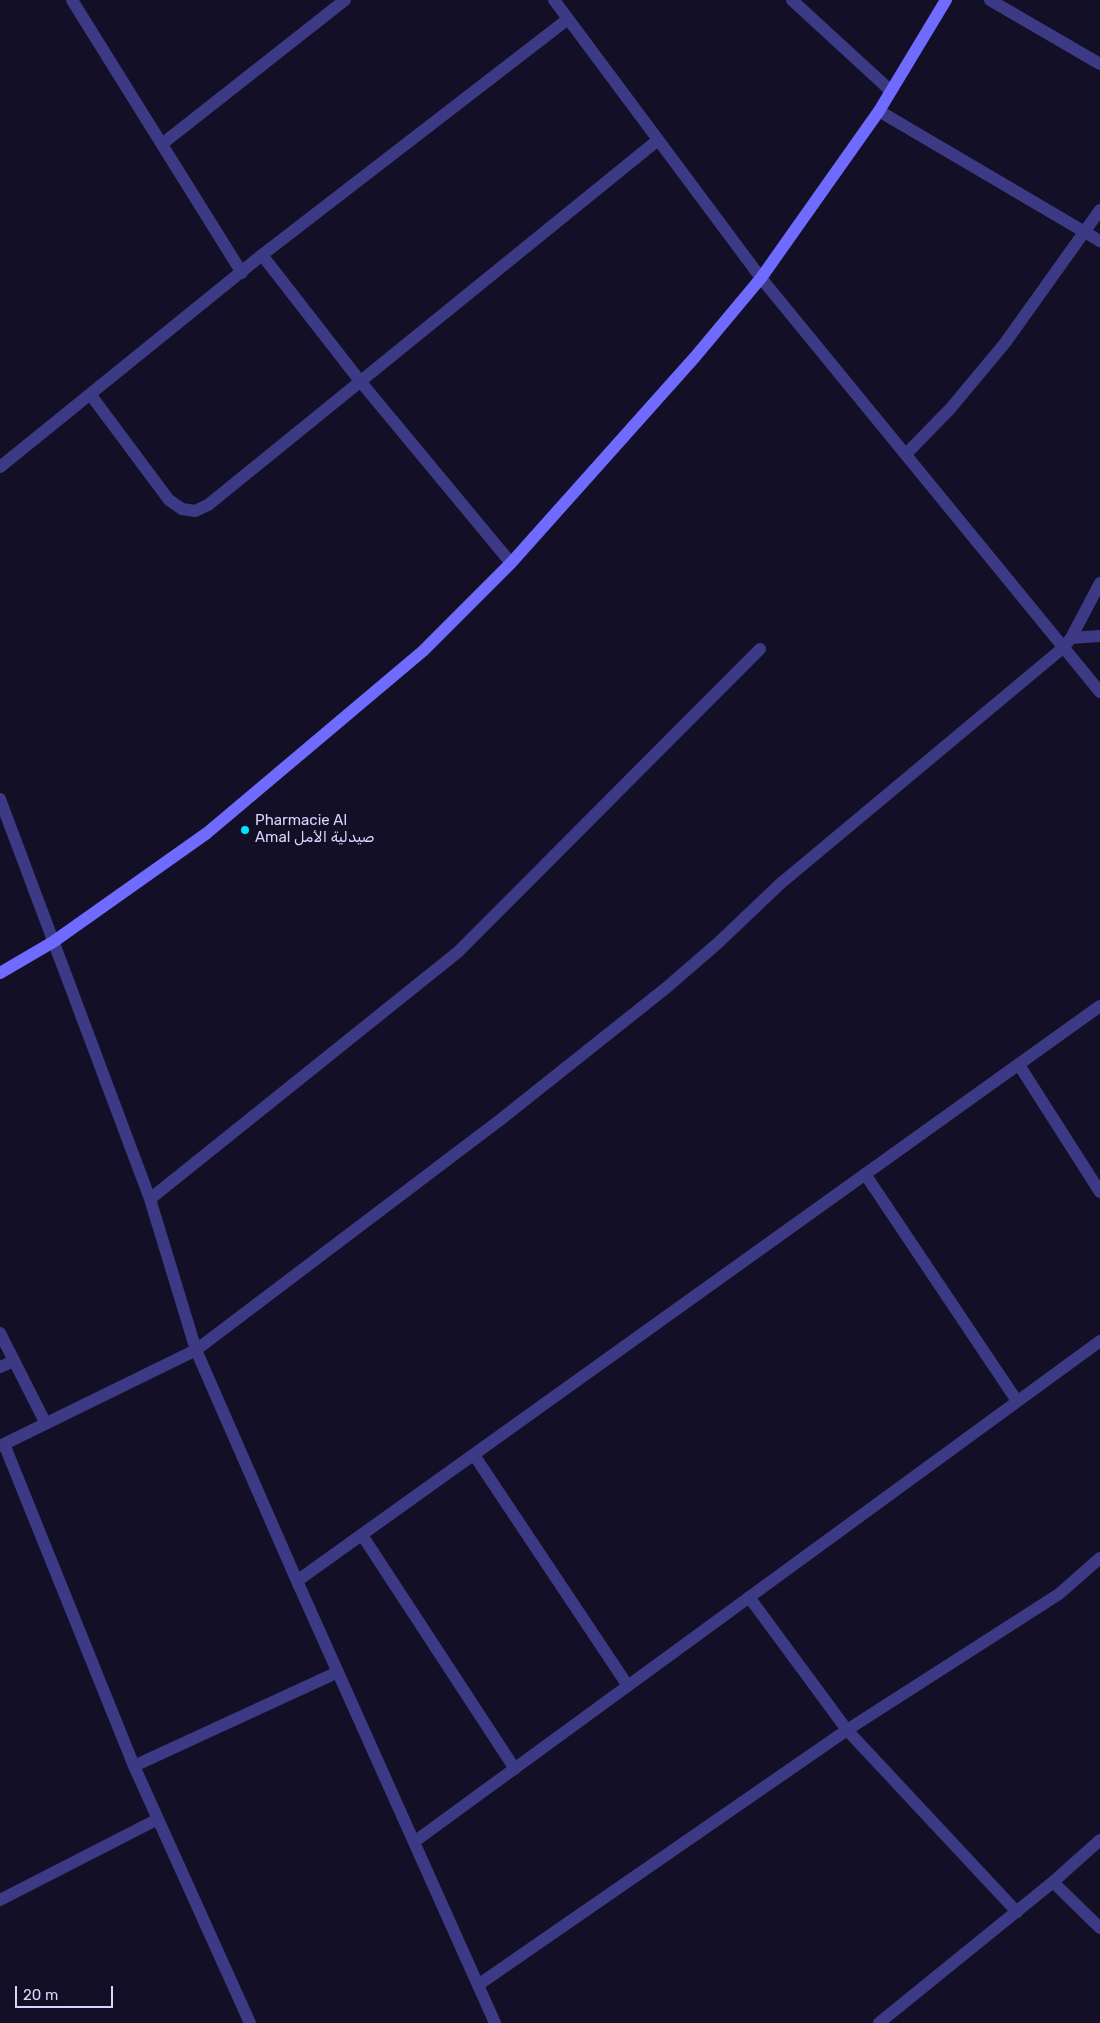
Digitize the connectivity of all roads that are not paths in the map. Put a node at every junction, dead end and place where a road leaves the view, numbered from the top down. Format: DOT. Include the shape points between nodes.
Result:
graph roads {
  1 [pos="72,0"];
  2 [pos="345,0"];
  3 [pos="554,0"];
  4 [pos="792,0"];
  5 [pos="946,0"];
  6 [pos="990,0"];
  7 [pos="568,19"];
  8 [pos="1100,64"];
  9 [pos="890,91"];
  10 [pos="879,111"];
  11 [pos="658,140"];
  12 [pos="162,144"];
  13 [pos="1100,210"];
  14 [pos="1086,232"];
  15 [pos="1100,241"];
  16 [pos="262,255"];
  17 [pos="242,273"];
  18 [pos="760,278"];
  19 [pos="360,381"];
  20 [pos="90,394"];
  21 [pos="906,454"];
  22 [pos="0,467"];
  23 [pos="511,563"];
  24 [pos="1100,583"];
  25 [pos="1100,636"];
  26 [pos="1068,642"];
  27 [pos="760,649"];
  28 [pos="1100,692"];
  29 [pos="0,799"];
  30 [pos="53,942"];
  31 [pos="0,973"];
  32 [pos="1100,1006"];
  33 [pos="1019,1065"];
  34 [pos="866,1174"];
  35 [pos="1100,1192"];
  36 [pos="150,1199"];
  37 [pos="0,1333"];
  38 [pos="1100,1341"];
  39 [pos="196,1350"];
  40 [pos="14,1361"];
  41 [pos="0,1367"];
  42 [pos="1017,1401"];
  43 [pos="46,1424"];
  44 [pos="2,1445"];
  45 [pos="474,1455"];
  46 [pos="362,1535"];
  47 [pos="1100,1558"];
  48 [pos="297,1581"];
  49 [pos="749,1598"];
  50 [pos="338,1672"];
  51 [pos="628,1686"];
  52 [pos="847,1730"];
  53 [pos="134,1766"];
  54 [pos="515,1768"];
  55 [pos="158,1819"];
  56 [pos="1100,1840"];
  57 [pos="414,1842"];
  58 [pos="1053,1882"];
  59 [pos="0,1900"];
  60 [pos="1017,1912"];
  61 [pos="1100,1928"];
  62 [pos="478,1985"];
  63 [pos="250,2023"];
  64 [pos="495,2023"];
  65 [pos="879,2023"];
  1 -- 12 [label="street"];
  2 -- 12 [label="street"];
  3 -- 7 [label="street"];
  4 -- 9 [label="street"];
  5 -- 9 [label="street"];
  6 -- 8 [label="street"];
  7 -- 11 [label="street"];
  7 -- 16 [label="street"];
  9 -- 10 [label="street"];
  10 -- 14 [label="street"];
  10 -- 18 [label="street"];
  11 -- 18 [label="street"];
  11 -- 19 [label="street"];
  12 -- 17 [label="street"];
  13 -- 14 [label="street"];
  14 -- 15 [label="street"];
  14 -- 21 [label="street" via="1005,343 950,409"];
  16 -- 17 [label="street"];
  16 -- 19 [label="street"];
  17 -- 20 [label="street"];
  18 -- 21 [label="street"];
  18 -- 23 [label="street" via="657,401"];
  19 -- 20 [label="street" via="208,504 195,511 182,509 169,500"];
  19 -- 23 [label="street"];
  20 -- 22 [label="street"];
  21 -- 26 [label="street"];
  23 -- 30 [label="street" via="423,651 207,832"];
  24 -- 26 [label="street"];
  25 -- 26 [label="street"];
  26 -- 28 [label="street"];
  26 -- 39 [label="street" via="780,884 666,988 500,1120"];
  27 -- 36 [label="street" via="458,952"];
  29 -- 30 [label="street"];
  30 -- 31 [label="street"];
  30 -- 36 [label="street"];
  32 -- 33 [label="street"];
  33 -- 34 [label="street"];
  33 -- 35 [label="street"];
  34 -- 42 [label="street"];
  34 -- 45 [label="street"];
  36 -- 39 [label="street"];
  37 -- 40 [label="street"];
  38 -- 42 [label="street"];
  39 -- 43 [label="street"];
  39 -- 48 [label="street"];
  40 -- 41 [label="street"];
  40 -- 43 [label="street"];
  42 -- 49 [label="street"];
  43 -- 44 [label="street"];
  44 -- 53 [label="street"];
  45 -- 46 [label="street"];
  45 -- 51 [label="street"];
  46 -- 48 [label="street"];
  46 -- 54 [label="street"];
  47 -- 52 [label="street" via="1059,1594"];
  48 -- 50 [label="street"];
  49 -- 51 [label="street"];
  49 -- 52 [label="street"];
  50 -- 53 [label="street"];
  50 -- 57 [label="street"];
  51 -- 54 [label="street"];
  52 -- 60 [label="street"];
  52 -- 62 [label="street"];
  53 -- 55 [label="street"];
  54 -- 57 [label="street"];
  55 -- 59 [label="street"];
  55 -- 63 [label="street"];
  56 -- 58 [label="street"];
  57 -- 62 [label="street"];
  58 -- 60 [label="street"];
  58 -- 61 [label="street"];
  60 -- 65 [label="street"];
  62 -- 64 [label="street"];
}
